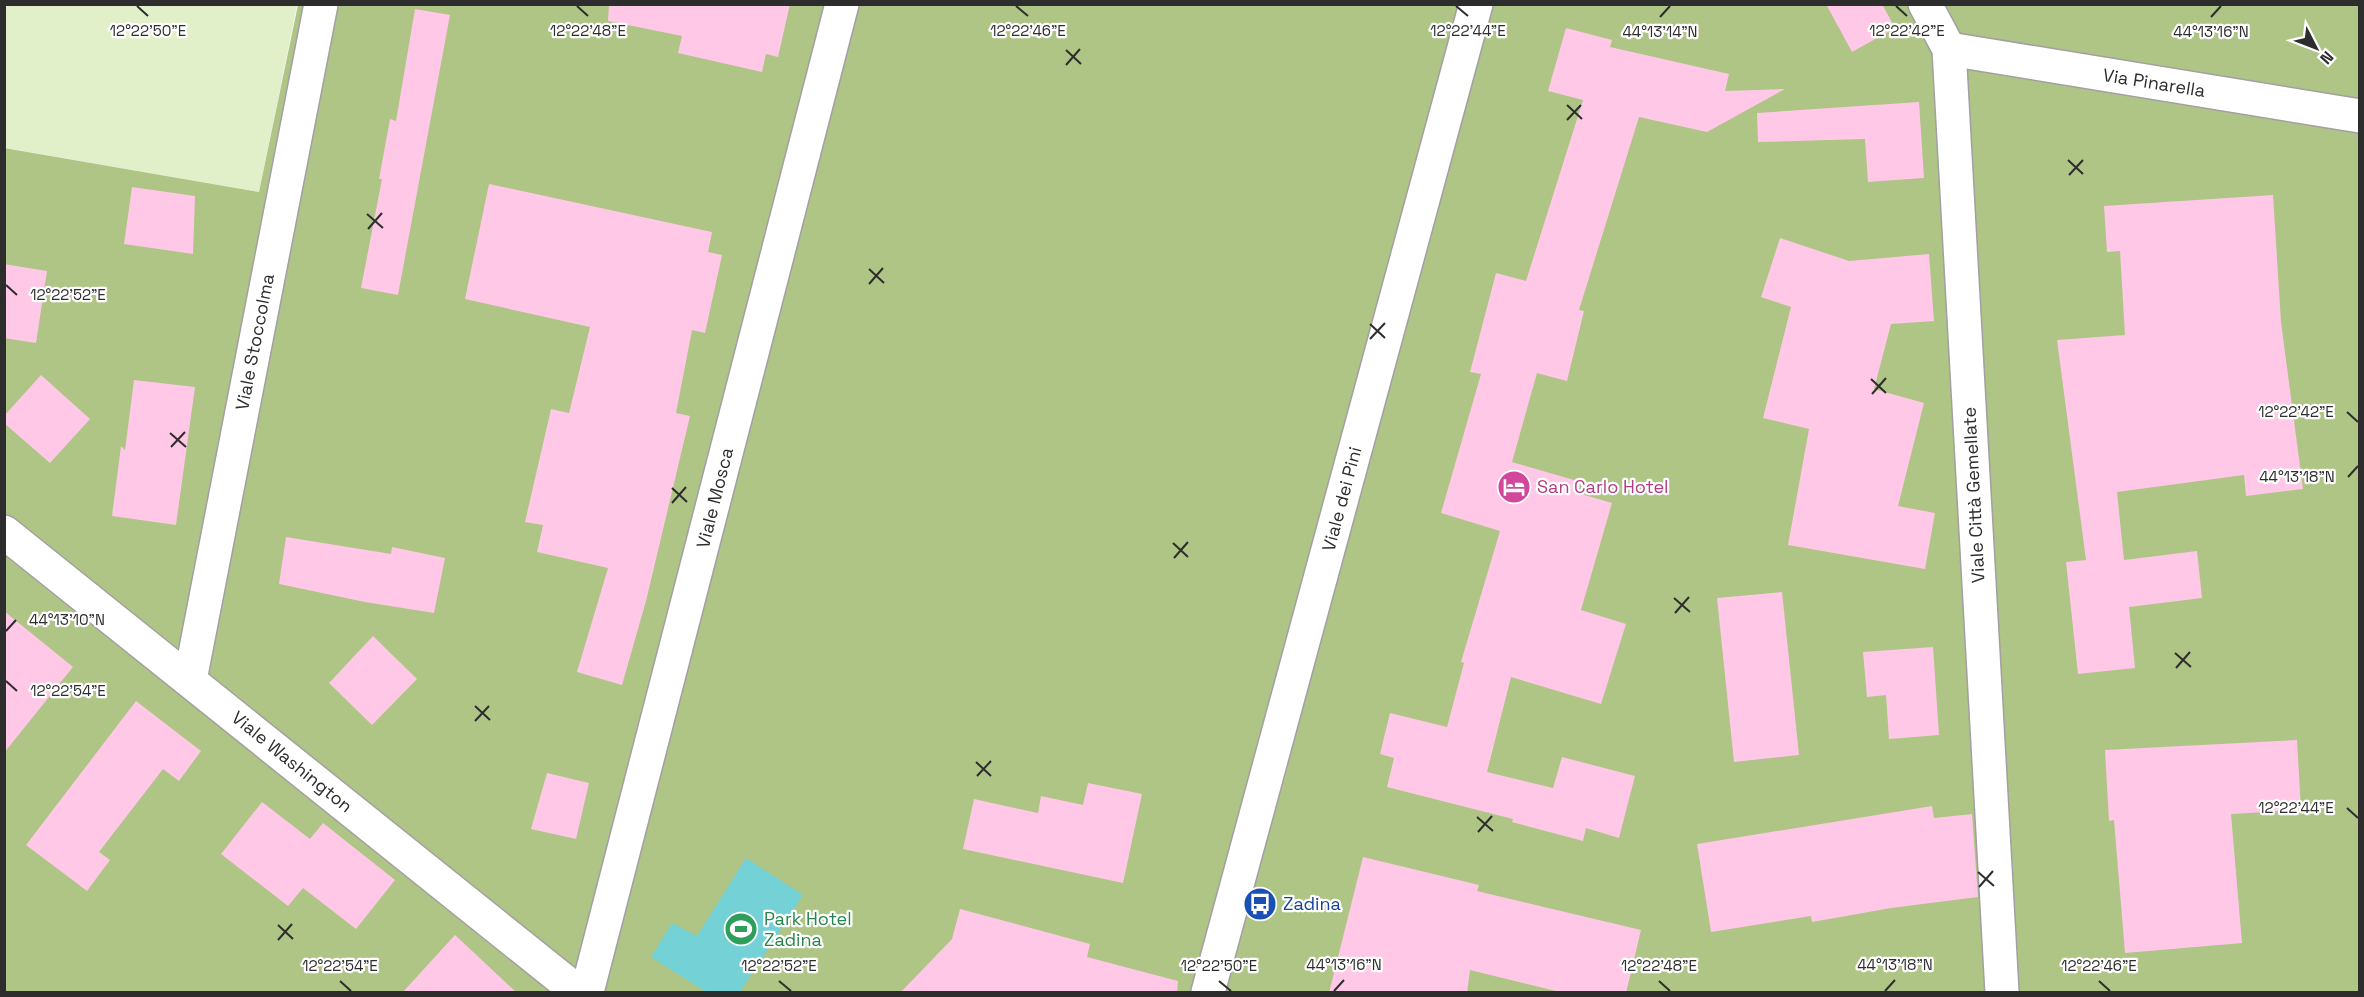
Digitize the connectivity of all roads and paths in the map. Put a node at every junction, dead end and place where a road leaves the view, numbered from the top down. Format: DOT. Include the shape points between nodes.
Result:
graph roads {
  1 [pos="321,4"];
  2 [pos="842,4"];
  3 [pos="1476,4"];
  4 [pos="1924,4"];
  5 [pos="1949,50"];
  6 [pos="2360,116"];
  7 [pos="4,532"];
  8 [pos="190,680"];
  9 [pos="578,993"];
  10 [pos="587,993"];
  11 [pos="1208,993"];
  12 [pos="2002,993"];
  1 -- 8 [label="street, Viale Stoccolma"];
  2 -- 10 [label="street, Viale Mosca"];
  3 -- 11 [label="street, Viale dei Pini"];
  4 -- 5 [label="street, Viale Città Gemellate"];
  5 -- 6 [label="street, Via Pinarella"];
  5 -- 12 [label="street, Viale Città Gemellate"];
  7 -- 8 [label="street, Viale Washington"];
  8 -- 9 [label="street, Viale Washington"];
}
